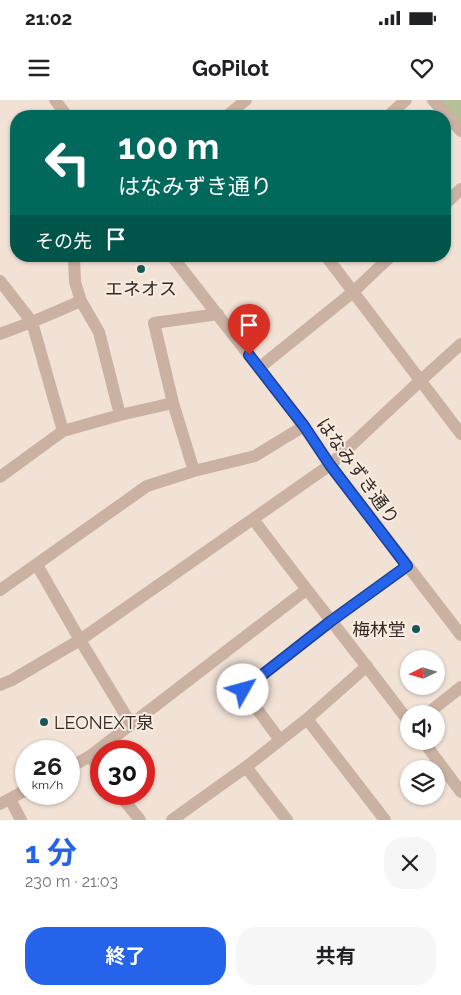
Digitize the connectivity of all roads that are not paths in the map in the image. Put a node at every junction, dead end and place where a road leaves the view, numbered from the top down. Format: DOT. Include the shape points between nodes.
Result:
graph roads {
  1 [pos="246,100"];
  2 [pos="406,100"];
  3 [pos="433,100"];
  4 [pos="234,110"];
  5 [pos="395,110"];
  6 [pos="442,110"];
  7 [pos="451,120"];
  8 [pos="461,131"];
  9 [pos="461,189"];
  10 [pos="451,198"];
  11 [pos="74,262"];
  12 [pos="177,262"];
  13 [pos="330,262"];
  14 [pos="385,262"];
  15 [pos="0,281"];
  16 [pos="353,292"];
  17 [pos="81,301"];
  18 [pos="218,314"];
  19 [pos="32,322"];
  20 [pos="0,334"];
  21 [pos="461,344"];
  22 [pos="259,368"];
  23 [pos="420,381"];
  24 [pos="173,403"];
  25 [pos="120,415"];
  26 [pos="304,426"];
  27 [pos="63,431"];
  28 [pos="461,434"];
  29 [pos="330,465"];
  30 [pos="194,471"];
  31 [pos="0,477"];
  32 [pos="253,520"];
  33 [pos="37,565"];
  34 [pos="407,566"];
  35 [pos="0,590"];
  36 [pos="306,590"];
  37 [pos="331,621"];
  38 [pos="461,635"];
  39 [pos="80,640"];
  40 [pos="367,666"];
  41 [pos="0,685"];
  42 [pos="461,688"];
  43 [pos="439,705"];
  44 [pos="400,710"];
  45 [pos="306,718"];
  46 [pos="131,724"];
  47 [pos="110,740"];
  48 [pos="280,740"];
  49 [pos="430,750"];
  50 [pos="90,756"];
  51 [pos="80,762"];
  52 [pos="246,767"];
  53 [pos="461,792"];
  54 [pos="5,801"];
  55 [pos="128,805"];
  56 [pos="21,820"];
  57 [pos="140,820"];
  58 [pos="172,820"];
  59 [pos="287,820"];
  60 [pos="385,820"];
  1 -- 4 [label="street"];
  2 -- 5 [label="street"];
  3 -- 6 [label="street"];
  7 -- 8 [label="street"];
  9 -- 10 [label="street"];
  11 -- 17 [label="street" via="75,282"];
  12 -- 18 [label="street, はなみずき通り"];
  13 -- 16 [label="street"];
  14 -- 16 [label="street"];
  15 -- 19 [label="street"];
  16 -- 22 [label="street"];
  16 -- 23 [label="street"];
  17 -- 19 [label="street"];
  17 -- 25 [label="street" via="98,332"];
  18 -- 22 [label="street, はなみずき通り"];
  18 -- 24 [label="street" via="154,324"];
  19 -- 20 [label="street"];
  19 -- 27 [label="street"];
  21 -- 23 [label="street"];
  22 -- 26 [label="street, はなみずき通り"];
  23 -- 28 [label="street"];
  23 -- 29 [label="street"];
  24 -- 25 [label="street"];
  24 -- 30 [label="street"];
  25 -- 27 [label="street"];
  26 -- 29 [label="street, はなみずき通り"];
  26 -- 30 [label="street" via="255,456"];
  27 -- 31 [label="street"];
  29 -- 32 [label="street"];
  29 -- 34 [label="street, はなみずき通り"];
  30 -- 33 [label="street" via="147,486"];
  32 -- 36 [label="street"];
  32 -- 39 [label="street"];
  33 -- 35 [label="street"];
  33 -- 39 [label="street"];
  34 -- 37 [label="street"];
  34 -- 38 [label="street, はなみずき通り"];
  36 -- 37 [label="street"];
  36 -- 46 [label="street"];
  37 -- 40 [label="street"];
  37 -- 48 [label="street" via="243,690"];
  39 -- 41 [label="street"];
  39 -- 46 [label="street"];
  40 -- 44 [label="street"];
  40 -- 45 [label="street"];
  42 -- 43 [label="street"];
  45 -- 48 [label="street"];
  45 -- 60 [label="street"];
  46 -- 47 [label="street"];
  48 -- 52 [label="street"];
  49 -- 53 [label="street"];
  50 -- 51 [label="street"];
  52 -- 58 [label="street"];
  52 -- 59 [label="street"];
  54 -- 56 [label="street"];
  55 -- 57 [label="street"];
}
